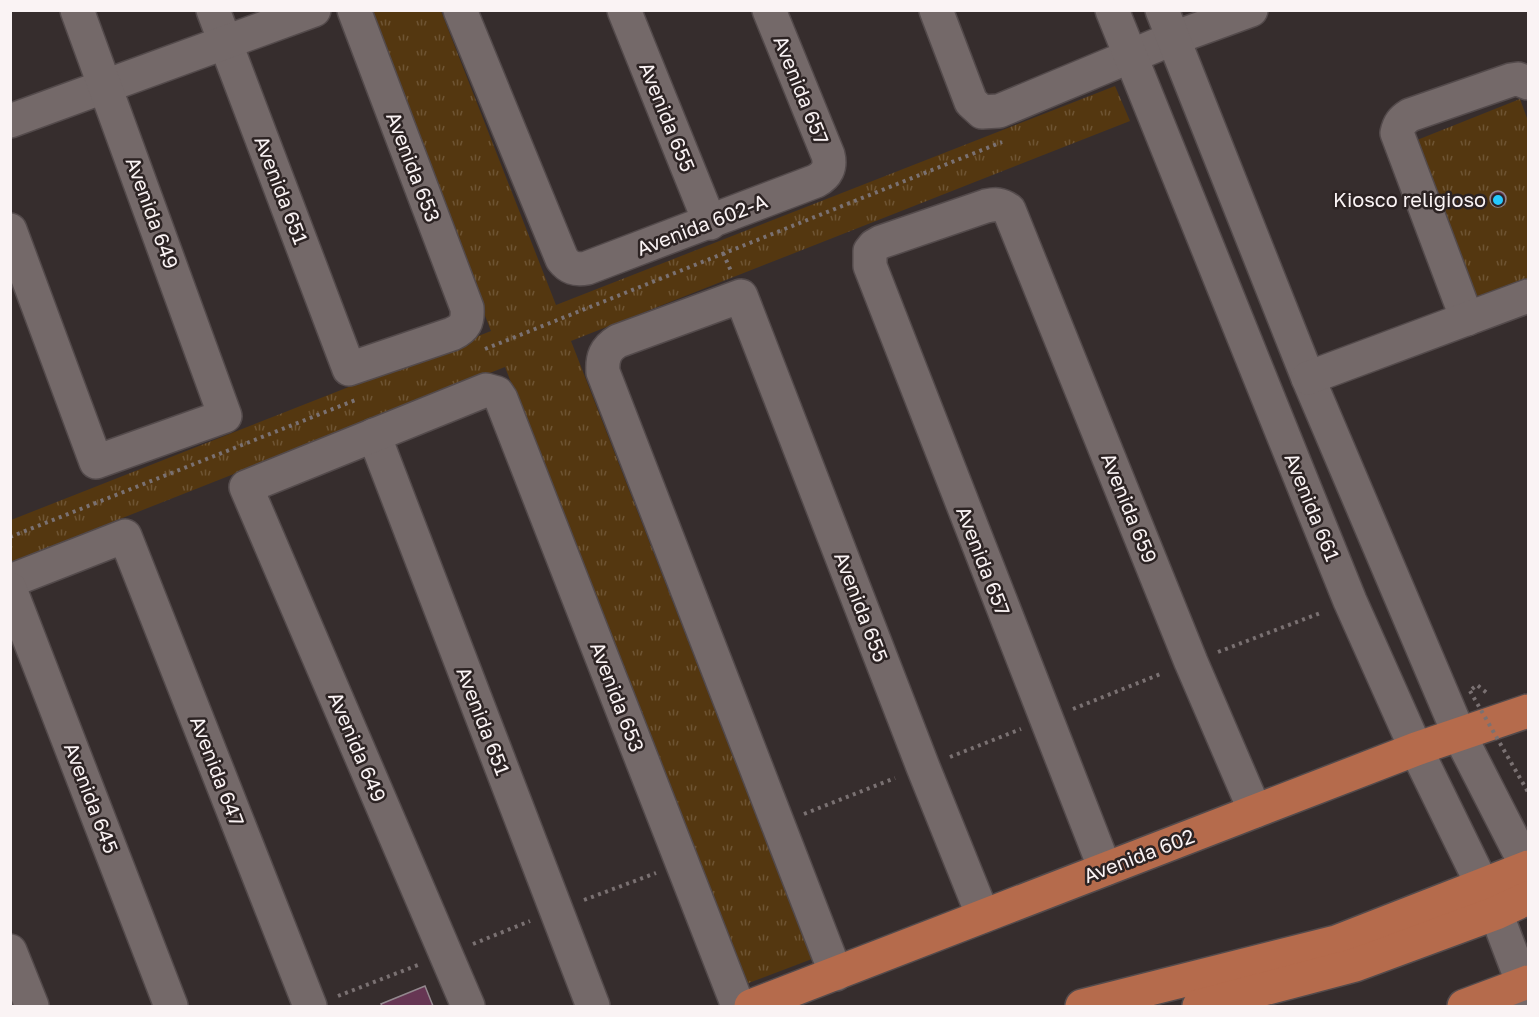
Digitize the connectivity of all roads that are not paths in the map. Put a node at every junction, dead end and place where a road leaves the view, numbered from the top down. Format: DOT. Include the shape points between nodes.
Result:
graph roads {
  1 [pos="77,10"];
  2 [pos="213,10"];
  3 [pos="314,10"];
  4 [pos="354,10"];
  5 [pos="460,10"];
  6 [pos="624,10"];
  7 [pos="769,10"];
  8 [pos="936,10"];
  9 [pos="1112,10"];
  10 [pos="1251,10"];
  11 [pos="1168,24"];
  12 [pos="225,43"];
  13 [pos="1130,57"];
  14 [pos="1528,83"];
  15 [pos="106,87"];
  16 [pos="10,121"];
  17 [pos="828,171"];
  18 [pos="1003,205"];
  19 [pos="710,223"];
  20 [pos="10,230"];
  21 [pos="1528,296"];
  22 [pos="1467,319"];
  23 [pos="1308,378"];
  24 [pos="356,383"];
  25 [pos="374,435"];
  26 [pos="10,581"];
  27 [pos="10,589"];
  28 [pos="1528,711"];
  29 [pos="1459,734"];
  30 [pos="1416,749"];
  31 [pos="1255,811"];
  32 [pos="1528,868"];
  33 [pos="1105,869"];
  34 [pos="1528,898"];
  35 [pos="1489,899"];
  36 [pos="983,916"];
  37 [pos="10,951"];
  38 [pos="836,974"];
  39 [pos="1527,988"];
  40 [pos="322,1002"];
  41 [pos="32,1006"];
  42 [pos="171,1006"];
  43 [pos="468,1006"];
  44 [pos="593,1006"];
  45 [pos="738,1006"];
  46 [pos="751,1006"];
  47 [pos="1082,1006"];
  48 [pos="1199,1006"];
  49 [pos="1464,1006"];
  1 -- 15 [label="street, Avenida 649"];
  2 -- 12 [label="street, Avenida 651"];
  3 -- 12 [label="street"];
  4 -- 24 [label="street, Avenida 653" via="475,336 460,330"];
  5 -- 19 [label="street, Avenida 602-A" via="562,259 571,268 587,268"];
  6 -- 19 [label="street, Avenida 655"];
  7 -- 17 [label="street, Avenida 657" via="828,155"];
  8 -- 13 [label="street" via="971,102 982,112 999,111"];
  9 -- 13 [label="street, Avenida 661"];
  10 -- 11 [label="street"];
  11 -- 13 [label="street"];
  11 -- 23 [label="street"];
  12 -- 15 [label="street"];
  12 -- 24 [label="street, Avenida 651"];
  13 -- 30 [label="street, Avenida 661" via="1350,601"];
  14 -- 22 [label="street" via="1510,80 1410,115 1399,125 1397,133"];
  15 -- 16 [label="street"];
  15 -- 20 [label="street, Avenida 649" via="225,416 96,462"];
  17 -- 19 [label="street, Avenida 602-A" via="816,181"];
  18 -- 31 [label="street, Avenida 659" via="1013,217 1191,662"];
  18 -- 33 [label="street, Avenida 657" via="975,209 881,242 870,251 870,266"];
  21 -- 22 [label="street"];
  22 -- 23 [label="street"];
  23 -- 29 [label="street"];
  25 -- 43 [label="street, Avenida 649" via="246,487"];
  25 -- 44 [label="street, Avenida 651"];
  25 -- 45 [label="street, Avenida 653" via="480,393 492,391 501,399"];
  26 -- 40 [label="street, Avenida 647" via="125,536"];
  27 -- 42 [label="street, Avenida 645"];
  28 -- 29 [label="main road, Avenida 602"];
  29 -- 30 [label="main road, Avenida 602"];
  29 -- 32 [label="street"];
  30 -- 31 [label="main road, Avenida 602"];
  30 -- 35 [label="street, Avenida 661"];
  31 -- 33 [label="main road, Avenida 602"];
  32 -- 35 [label="main road"];
  33 -- 36 [label="main road, Avenida 602"];
  34 -- 35 [label="main road"];
  35 -- 39 [label="street, Avenida 661"];
  35 -- 47 [label="main road"];
  35 -- 48 [label="main road" via="1355,965"];
  36 -- 38 [label="main road, Avenida 602"];
  36 -- 38 [label="street, Avenida 655" via="741,296 618,341 604,353 603,372"];
  37 -- 41 [label="street"];
  38 -- 46 [label="main road, Avenida 602"];
  39 -- 49 [label="main road"];
}
